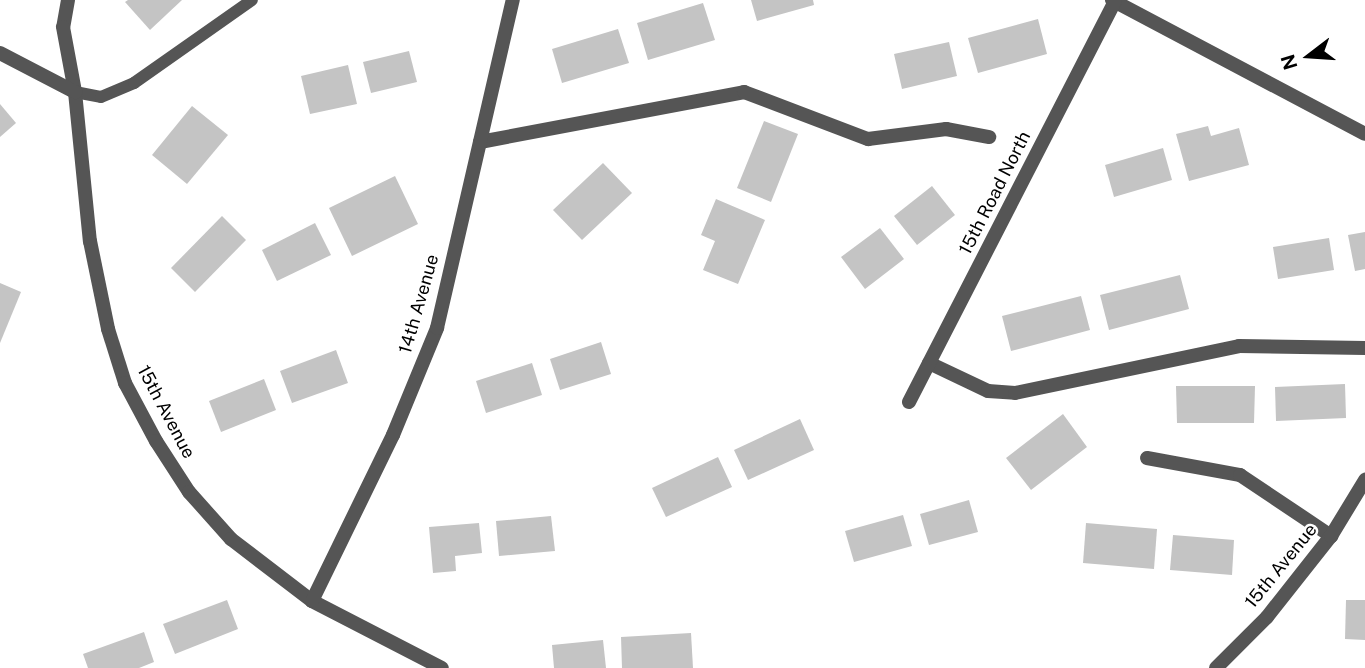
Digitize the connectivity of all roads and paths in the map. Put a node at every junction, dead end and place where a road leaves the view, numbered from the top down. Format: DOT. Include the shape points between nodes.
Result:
graph roads {
  1 [pos="68,0"];
  2 [pos="252,0"];
  3 [pos="508,1"];
  4 [pos="1114,1"];
  5 [pos="0,53"];
  6 [pos="75,92"];
  7 [pos="1365,134"];
  8 [pos="989,137"];
  9 [pos="480,142"];
  10 [pos="1365,348"];
  11 [pos="929,363"];
  12 [pos="909,402"];
  13 [pos="1147,458"];
  14 [pos="1365,481"];
  15 [pos="1331,536"];
  16 [pos="312,601"];
  17 [pos="442,668"];
  18 [pos="1216,668"];
  1 -- 6 [label="street, 15th Avenue" via="63,27"];
  2 -- 6 [label="lane" via="134,83 101,97"];
  3 -- 9 [label="street, 14th Avenue"];
  4 -- 7 [label="street"];
  4 -- 11 [label="street, 15th Road North"];
  5 -- 6 [label="street"];
  6 -- 16 [label="street, 15th Avenue" via="90,241 108,329 125,383 189,492 231,539"];
  8 -- 9 [label="street" via="946,129 868,139 744,92"];
  9 -- 16 [label="street, 14th Avenue" via="437,328 393,435"];
  10 -- 11 [label="street" via="1280,343 1240,346 1015,393 988,391"];
  11 -- 12 [label="street, 15th Road North"];
  13 -- 15 [label="street" via="1240,475"];
  14 -- 15 [label="street, 15th Avenue"];
  15 -- 18 [label="street, 15th Avenue" via="1266,617"];
  16 -- 17 [label="street, 15th Avenue"];
}
